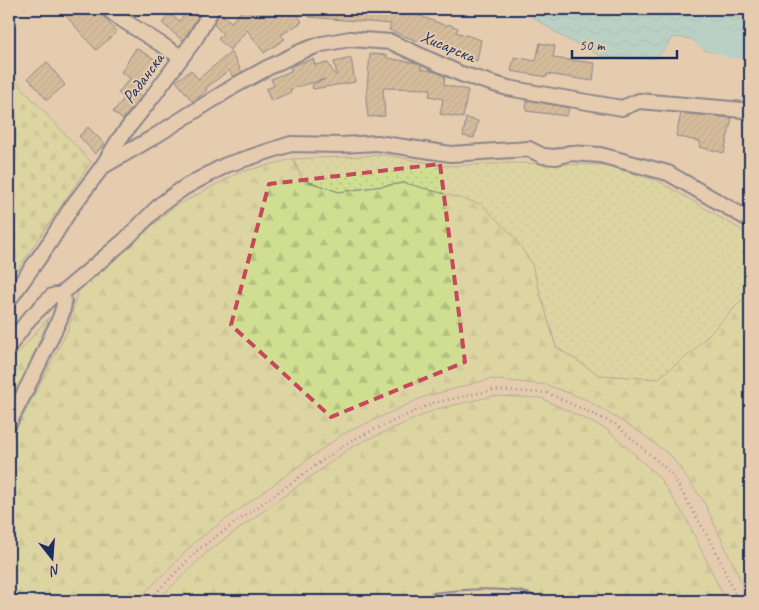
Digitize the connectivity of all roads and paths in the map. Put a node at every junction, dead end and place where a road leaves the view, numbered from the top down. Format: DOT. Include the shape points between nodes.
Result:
graph roads {
  1 [pos="108,9"];
  2 [pos="212,9"];
  3 [pos="181,57"];
  4 [pos="750,112"];
  5 [pos="102,167"];
  6 [pos="750,220"];
  7 [pos="60,295"];
  8 [pos="9,300"];
  9 [pos="9,346"];
  10 [pos="9,423"];
  11 [pos="148,601"];
  12 [pos="434,601"];
  13 [pos="527,601"];
  14 [pos="738,601"];
  1 -- 3 [label="street"];
  2 -- 3 [label="street, Раданска"];
  3 -- 5 [label="street, Раданска"];
  4 -- 5 [label="street, Хисарска" via="639,101 622,108 558,98 461,74 391,42 350,39 322,44 269,67"];
  5 -- 8 [label="street, Раданска"];
  6 -- 7 [label="street" via="668,173 600,155 570,153 543,156 529,149 451,154 377,143 291,144 226,165 185,187 161,204 125,240"];
  7 -- 9 [label="street" via="52,296"];
  7 -- 10 [label="street" via="64,301 59,319"];
  11 -- 14 [label="path" via="200,548 350,441 434,403 493,390 547,393 615,424 671,473 715,549"];
  12 -- 13 [label="street" via="463,597"];
}
